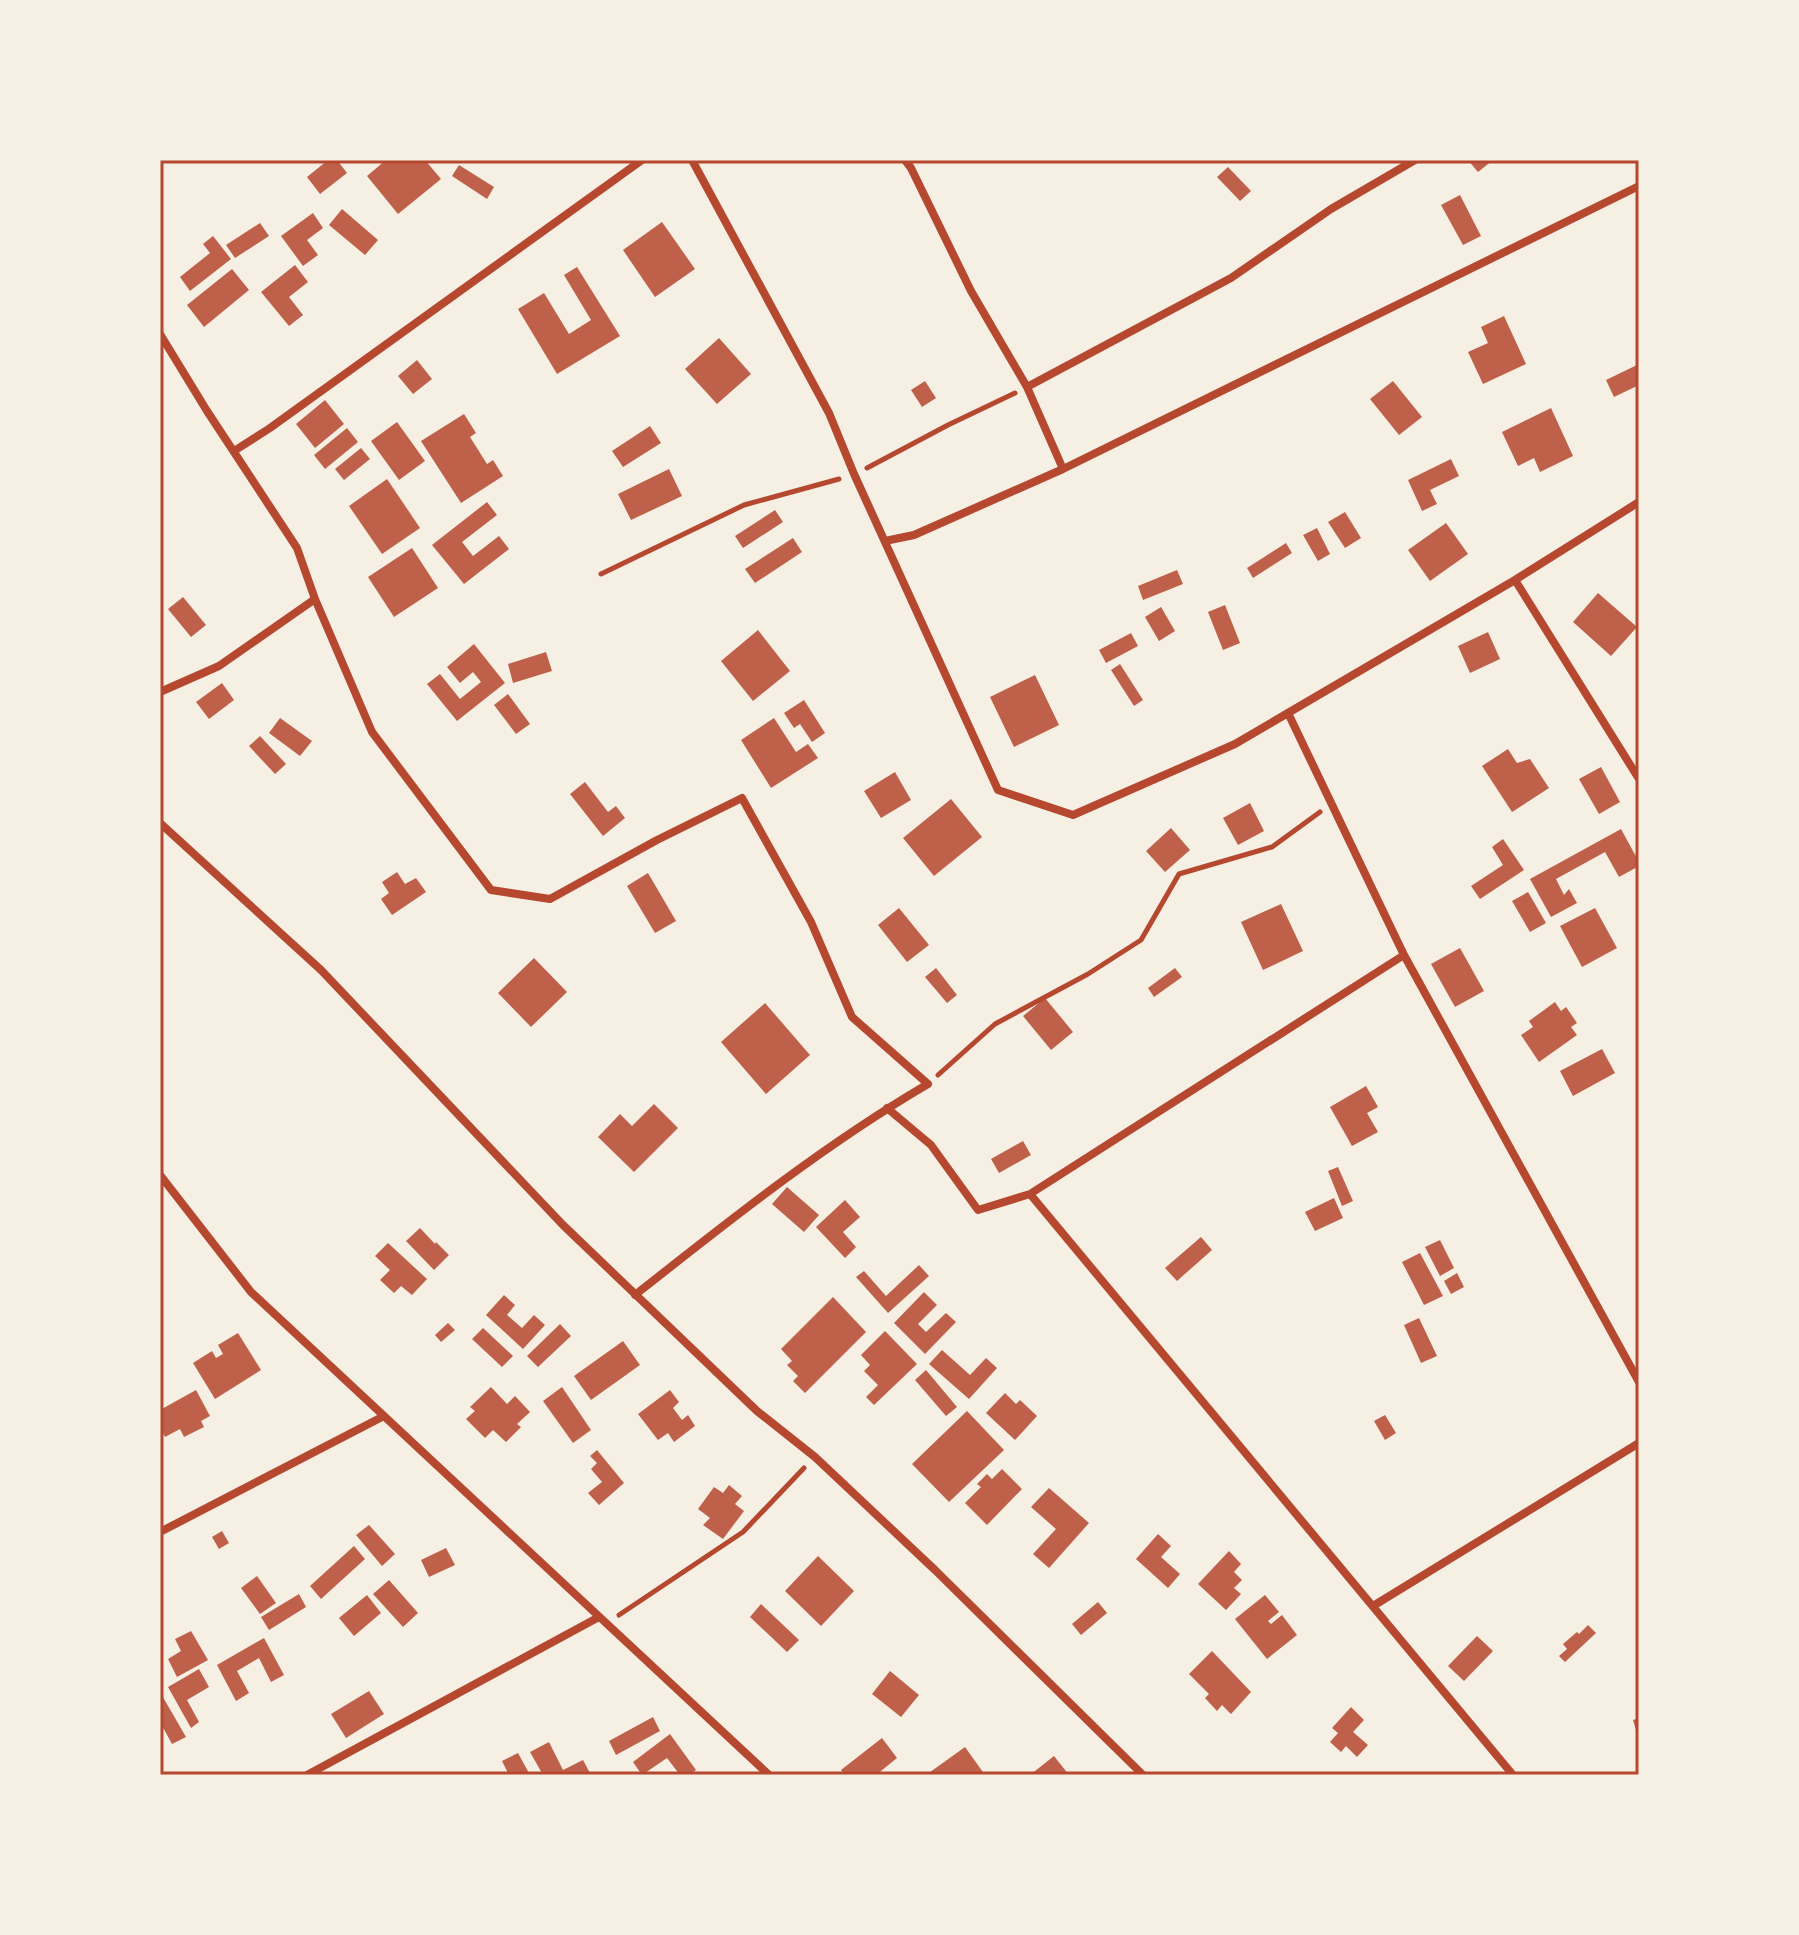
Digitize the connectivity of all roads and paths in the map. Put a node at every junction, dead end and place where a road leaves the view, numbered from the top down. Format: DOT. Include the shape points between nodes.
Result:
graph roads {
  1 [pos="642,160"];
  2 [pos="692,160"];
  3 [pos="905,160"];
  4 [pos="1415,160"];
  5 [pos="1639,186"];
  6 [pos="160,334"];
  7 [pos="1027,387"];
  8 [pos="234,451"];
  9 [pos="1063,469"];
  10 [pos="854,474"];
  11 [pos="1639,502"];
  12 [pos="885,541"];
  13 [pos="601,574"];
  14 [pos="1515,580"];
  15 [pos="315,599"];
  16 [pos="160,692"];
  17 [pos="1288,713"];
  18 [pos="1639,779"];
  19 [pos="1332,804"];
  20 [pos="160,823"];
  21 [pos="1404,955"];
  22 [pos="928,1084"];
  23 [pos="887,1108"];
  24 [pos="160,1175"];
  25 [pos="1030,1194"];
  26 [pos="635,1295"];
  27 [pos="1639,1382"];
  28 [pos="384,1416"];
  29 [pos="1639,1443"];
  30 [pos="815,1457"];
  31 [pos="160,1532"];
  32 [pos="1373,1606"];
  33 [pos="599,1617"];
  34 [pos="606,1624"];
  35 [pos="307,1775"];
  36 [pos="769,1775"];
  37 [pos="1143,1775"];
  38 [pos="1513,1775"];
  1 -- 8 [label="street"];
  2 -- 10 [label="street" via="829,413"];
  3 -- 7 [label="street"];
  4 -- 7 [label="street" via="1331,209 1231,278"];
  5 -- 9 [label="street"];
  6 -- 8 [label="street"];
  7 -- 9 [label="street"];
  7 -- 10 [label="path"];
  8 -- 15 [label="street" via="297,548"];
  9 -- 12 [label="street" via="914,535"];
  10 -- 12 [label="street"];
  10 -- 13 [label="path" via="744,505"];
  11 -- 14 [label="street"];
  12 -- 17 [label="street" via="998,790 1073,815 1235,744"];
  14 -- 17 [label="street"];
  14 -- 18 [label="street"];
  15 -- 16 [label="street" via="219,666"];
  15 -- 22 [label="street" via="372,732 491,890 550,899 742,798 811,922 852,1017"];
  17 -- 19 [label="street"];
  19 -- 21 [label="street"];
  19 -- 22 [label="path" via="1272,847 1179,874 1141,940 995,1024"];
  20 -- 26 [label="street" via="321,970"];
  21 -- 25 [label="street"];
  21 -- 27 [label="street"];
  22 -- 23 [label="street"];
  23 -- 25 [label="street" via="931,1145 978,1210"];
  23 -- 26 [label="street" via="759,1197"];
  24 -- 28 [label="street" via="251,1292"];
  25 -- 32 [label="street"];
  26 -- 30 [label="street" via="757,1411"];
  28 -- 31 [label="street"];
  28 -- 33 [label="street"];
  29 -- 32 [label="street"];
  30 -- 34 [label="path" via="743,1532"];
  30 -- 37 [label="street"];
  32 -- 38 [label="street"];
  33 -- 34 [label="street"];
  33 -- 35 [label="street"];
  34 -- 36 [label="street"];
}
